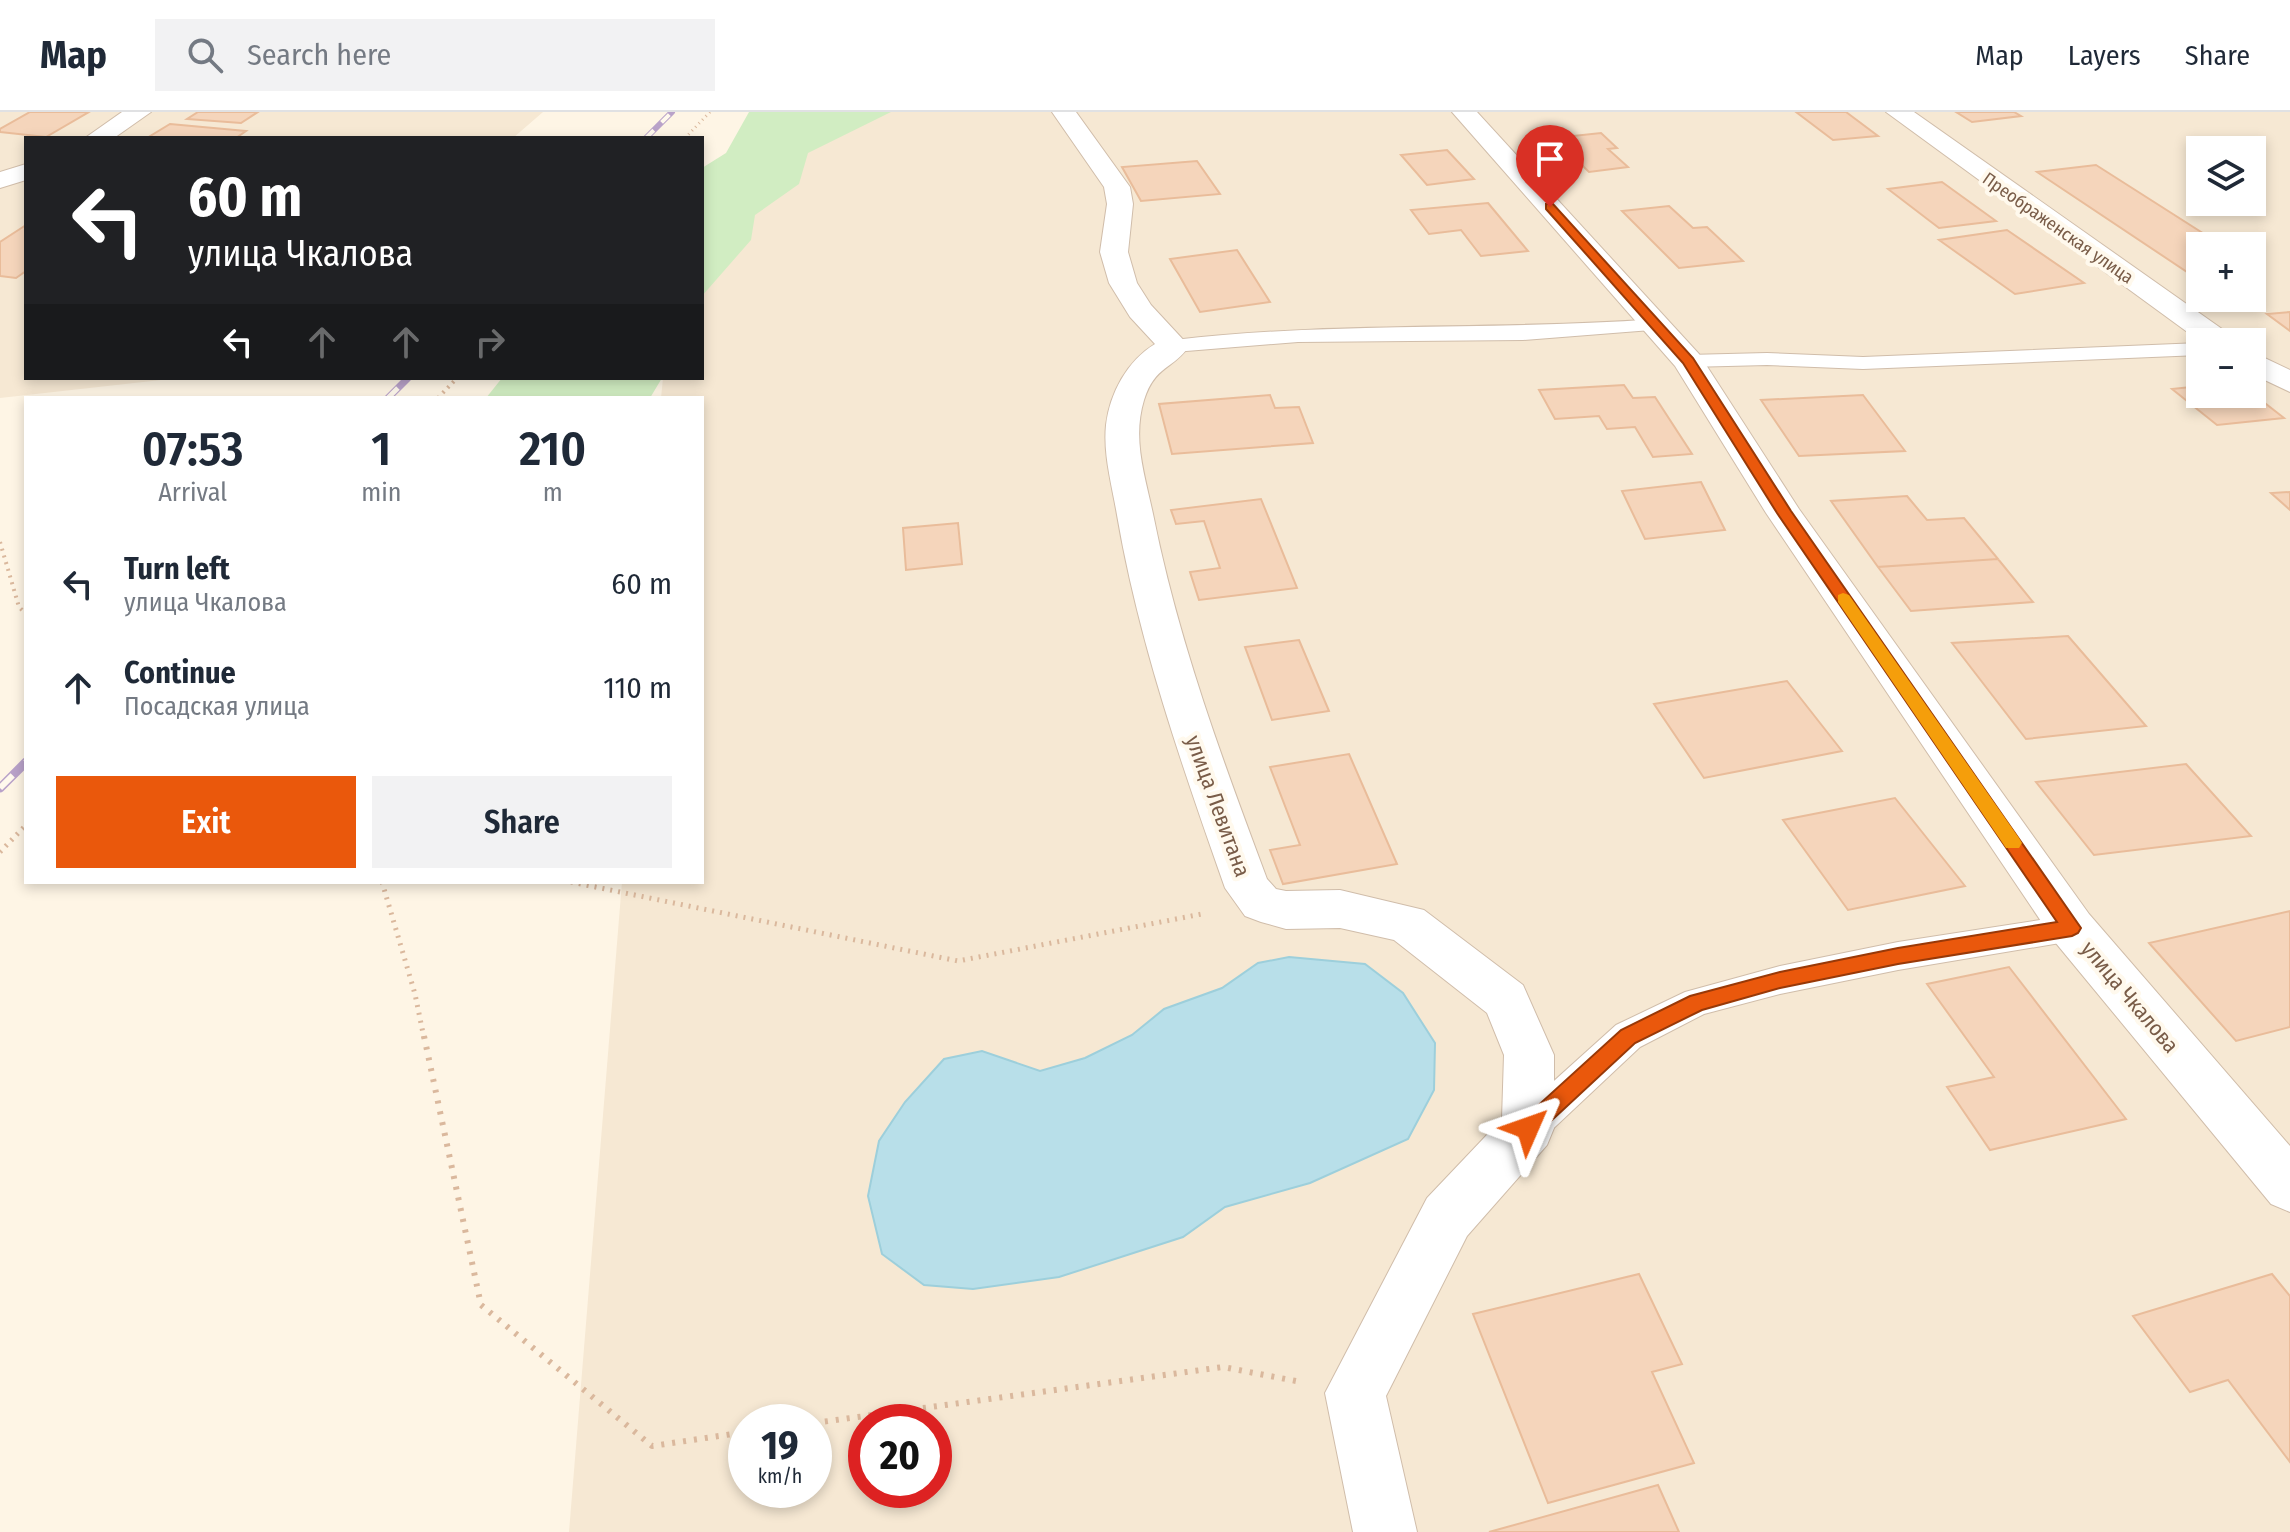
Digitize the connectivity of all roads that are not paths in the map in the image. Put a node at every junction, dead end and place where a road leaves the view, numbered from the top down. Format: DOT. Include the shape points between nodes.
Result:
graph roads {
  1 [pos="139,112"];
  2 [pos="1064,112"];
  3 [pos="1464,112"];
  4 [pos="1898,112"];
  5 [pos="100,136"];
  6 [pos="24,173"];
  7 [pos="0,180"];
  8 [pos="1657,325"];
  9 [pos="2201,328"];
  10 [pos="1174,346"];
  11 [pos="2186,350"];
  12 [pos="1688,361"];
  13 [pos="2266,369"];
  14 [pos="2290,383"];
  15 [pos="2072,928"];
  16 [pos="1528,1128"];
  17 [pos="2290,1186"];
  18 [pos="1385,1532"];
  1 -- 5 [label="street"];
  2 -- 10 [label="street" via="1113,176 1120,217 1114,238 1127,292 1145,319"];
  3 -- 8 [label="street, улица Чкалова"];
  4 -- 9 [label="street, Преображенская улица"];
  6 -- 7 [label="street"];
  8 -- 10 [label="lane" via="1506,334 1236,337"];
  8 -- 12 [label="street, улица Чкалова"];
  10 -- 16 [label="street, улица Левитана" via="1155,355 1140,372 1122,441 1144,560 1188,724 1248,888 1261,903 1286,910 1340,909 1407,924 1506,1000 1529,1055"];
  11 -- 12 [label="lane" via="1863,363"];
  12 -- 15 [label="street, улица Чкалова" via="1784,513"];
  13 -- 14 [label="street"];
  15 -- 16 [label="lane" via="1898,956 1697,1002 1628,1036"];
  15 -- 17 [label="street, улица Чкалова"];
  16 -- 18 [label="street" via="1447,1217 1355,1393"];
}
